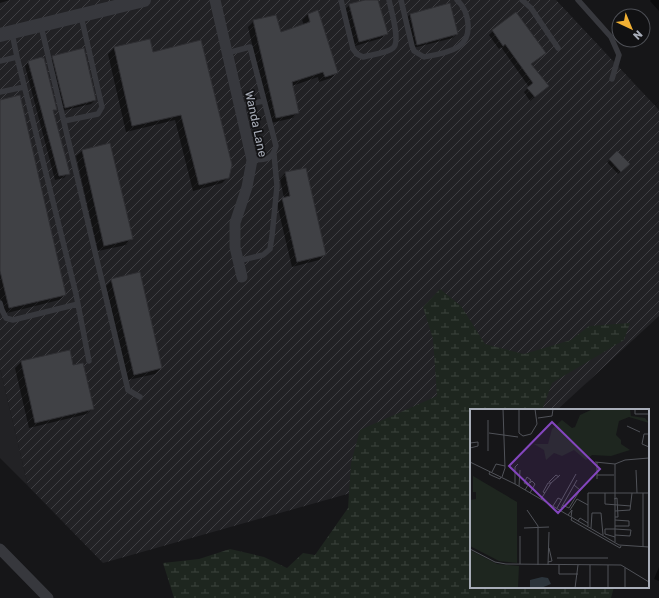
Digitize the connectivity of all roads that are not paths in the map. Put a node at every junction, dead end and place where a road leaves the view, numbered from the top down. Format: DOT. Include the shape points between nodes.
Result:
graph roads {
  1 [pos="144,0"];
  2 [pos="215,0"];
  3 [pos="341,0"];
  4 [pos="389,0"];
  5 [pos="401,0"];
  6 [pos="457,0"];
  7 [pos="522,0"];
  8 [pos="578,0"];
  9 [pos="81,16"];
  10 [pos="41,25"];
  11 [pos="6,34"];
  12 [pos="558,48"];
  13 [pos="227,53"];
  14 [pos="17,57"];
  15 [pos="0,61"];
  16 [pos="612,79"];
  17 [pos="24,87"];
  18 [pos="0,92"];
  19 [pos="264,101"];
  20 [pos="239,106"];
  21 [pos="64,121"];
  22 [pos="274,154"];
  23 [pos="252,160"];
  24 [pos="238,261"];
  25 [pos="242,277"];
  26 [pos="0,303"];
  27 [pos="78,304"];
  28 [pos="89,361"];
  29 [pos="140,397"];
  30 [pos="0,549"];
  31 [pos="48,598"];
  1 -- 9 [label="street"];
  2 -- 13 [label="street, Wanda Lane"];
  3 -- 4 [label="lane" via="353,49 363,57 393,49 396,43"];
  5 -- 6 [label="lane" via="414,51 424,57 456,48 464,41 467,19 465,10"];
  7 -- 12 [label="lane" via="531,8"];
  8 -- 16 [label="lane" via="611,37 619,55"];
  9 -- 10 [label="street"];
  9 -- 21 [label="lane" via="102,107 98,114"];
  10 -- 11 [label="street"];
  10 -- 21 [label="lane"];
  11 -- 14 [label="lane"];
  13 -- 19 [label="lane" via="250,47"];
  13 -- 20 [label="street, Wanda Lane"];
  14 -- 15 [label="lane"];
  14 -- 17 [label="lane"];
  17 -- 18 [label="lane"];
  17 -- 27 [label="lane"];
  19 -- 20 [label="lane"];
  19 -- 22 [label="lane" via="276,146"];
  20 -- 23 [label="street, Wanda Lane"];
  21 -- 29 [label="lane" via="128,390"];
  22 -- 23 [label="lane" via="268,159"];
  22 -- 24 [label="lane" via="277,186 270,250"];
  23 -- 24 [label="street, Wanda Lane" via="247,187 235,223"];
  24 -- 25 [label="street, Wanda Lane"];
  26 -- 27 [label="lane" via="6,318 13,320"];
  27 -- 28 [label="lane"];
  30 -- 31 [label="street"];
}
